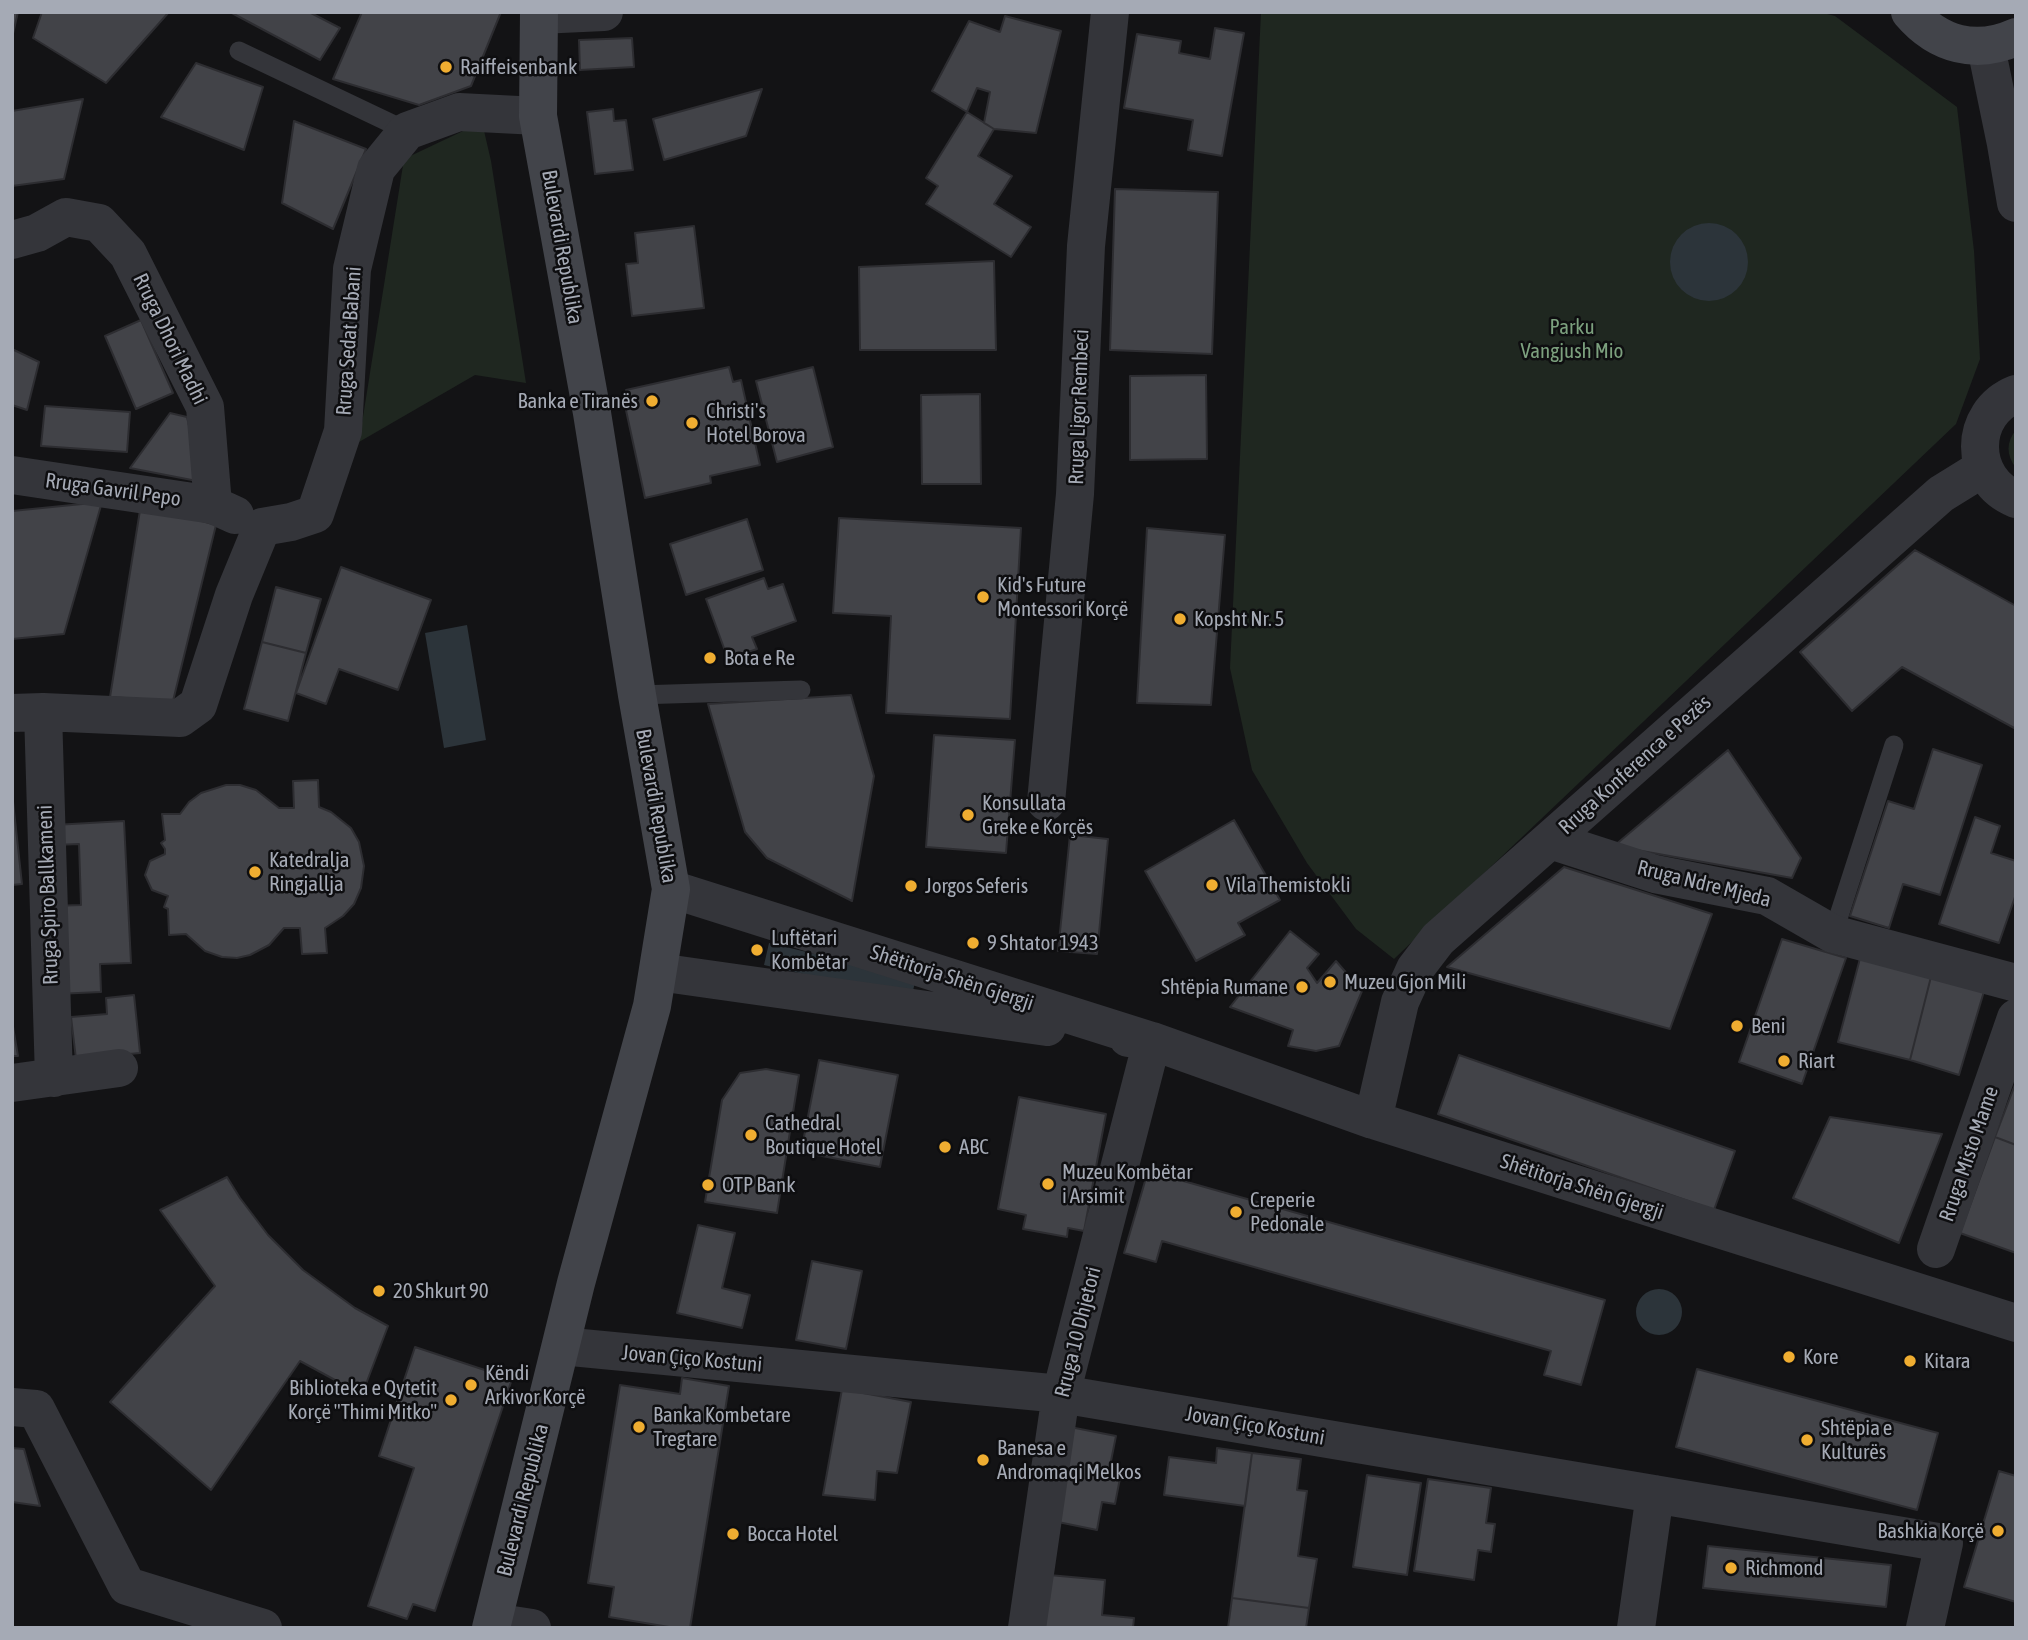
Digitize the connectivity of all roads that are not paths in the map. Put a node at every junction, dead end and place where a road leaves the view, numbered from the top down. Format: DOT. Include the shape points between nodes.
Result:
graph roads {
  1 [pos="604,12"];
  2 [pos="1110,12"];
  3 [pos="1910,12"];
  4 [pos="539,14"];
  5 [pos="2001,42"];
  6 [pos="239,51"];
  7 [pos="538,116"];
  8 [pos="407,131"];
  9 [pos="2016,203"];
  10 [pos="12,240"];
  11 [pos="2016,394"];
  12 [pos="1983,468"];
  13 [pos="12,475"];
  14 [pos="2016,499"];
  15 [pos="213,505"];
  16 [pos="262,527"];
  17 [pos="801,690"];
  18 [pos="637,695"];
  19 [pos="28,713"];
  20 [pos="1894,745"];
  21 [pos="1046,802"];
  22 [pos="1550,840"];
  23 [pos="671,889"];
  24 [pos="1833,934"];
  25 [pos="658,972"];
  26 [pos="2016,983"];
  27 [pos="2016,1018"];
  28 [pos="1152,1041"];
  29 [pos="119,1068"];
  30 [pos="54,1078"];
  31 [pos="12,1083"];
  32 [pos="1373,1120"];
  33 [pos="1936,1249"];
  34 [pos="2016,1323"];
  35 [pos="561,1346"];
  36 [pos="1061,1394"];
  37 [pos="12,1407"];
  38 [pos="1655,1494"];
  39 [pos="492,1625"];
  40 [pos="263,1628"];
  41 [pos="532,1628"];
  42 [pos="1027,1628"];
  43 [pos="1636,1628"];
  44 [pos="1925,1628"];
  1 -- 4 [label="street"];
  2 -- 21 [label="street, Rruga Ligor Rembeci" via="1086,246 1075,494"];
  3 -- 5 [label="street" via="1936,36 1969,47"];
  4 -- 7 [label="street, Bulevardi Republika"];
  5 -- 9 [label="street" via="2006,144"];
  6 -- 8 [label="lane"];
  7 -- 8 [label="street" via="459,112"];
  7 -- 18 [label="street, Bulevardi Republika"];
  8 -- 16 [label="street, Rruga Sedat Babani" via="376,169 352,269 343,431 322,495 315,514"];
  10 -- 15 [label="street, Rruga Dhori Madhi" via="66,217 99,223 128,254 205,407"];
  11 -- 12 [label="street" via="1999,402 1983,426 1979,440"];
  12 -- 14 [label="street" via="2000,491"];
  12 -- 22 [label="street, Rruga Konferenca e Pezës" via="1941,494"];
  13 -- 15 [label="street, Rruga Gavril Pepo"];
  15 -- 16 [label="street"];
  16 -- 19 [label="street" via="198,705 180,718"];
  17 -- 18 [label="lane"];
  18 -- 23 [label="street, Bulevardi Republika"];
  19 -- 30 [label="street, Rruga Spiro Ballkameni"];
  20 -- 24 [label="lane"];
  22 -- 24 [label="street, Rruga Ndre Mjeda" via="1655,874 1767,896"];
  22 -- 32 [label="street, Rruga Konferenca e Pezës" via="1438,939 1415,970 1400,1002"];
  23 -- 25 [label="street, Bulevardi Republika"];
  23 -- 28 [label="street, Shëtitorja Shën Gjergji"];
  24 -- 26 [label="street, Rruga Ndre Mjeda"];
  25 -- 28 [label="street, Shëtitorja Shën Gjergji"];
  25 -- 35 [label="street, Bulevardi Republika"];
  27 -- 33 [label="street, Rruga Misto Mame"];
  28 -- 32 [label="street, Shëtitorja Shën Gjergji"];
  28 -- 36 [label="street, Rruga 10 Dhjetori"];
  29 -- 30 [label="street"];
  30 -- 31 [label="street"];
  32 -- 34 [label="street, Shëtitorja Shën Gjergji"];
  35 -- 36 [label="street, Jovan Çiço Kostuni"];
  35 -- 39 [label="street, Bulevardi Republika"];
  36 -- 38 [label="street, Jovan Çiço Kostuni"];
  36 -- 42 [label="street, Rruga 10 Dhjetori"];
  37 -- 40 [label="street" via="36,1409 127,1586"];
  38 -- 43 [label="street"];
  38 -- 44 [label="street, Jovan Çiço Kostuni" via="1944,1543"];
  39 -- 41 [label="street"];
}
